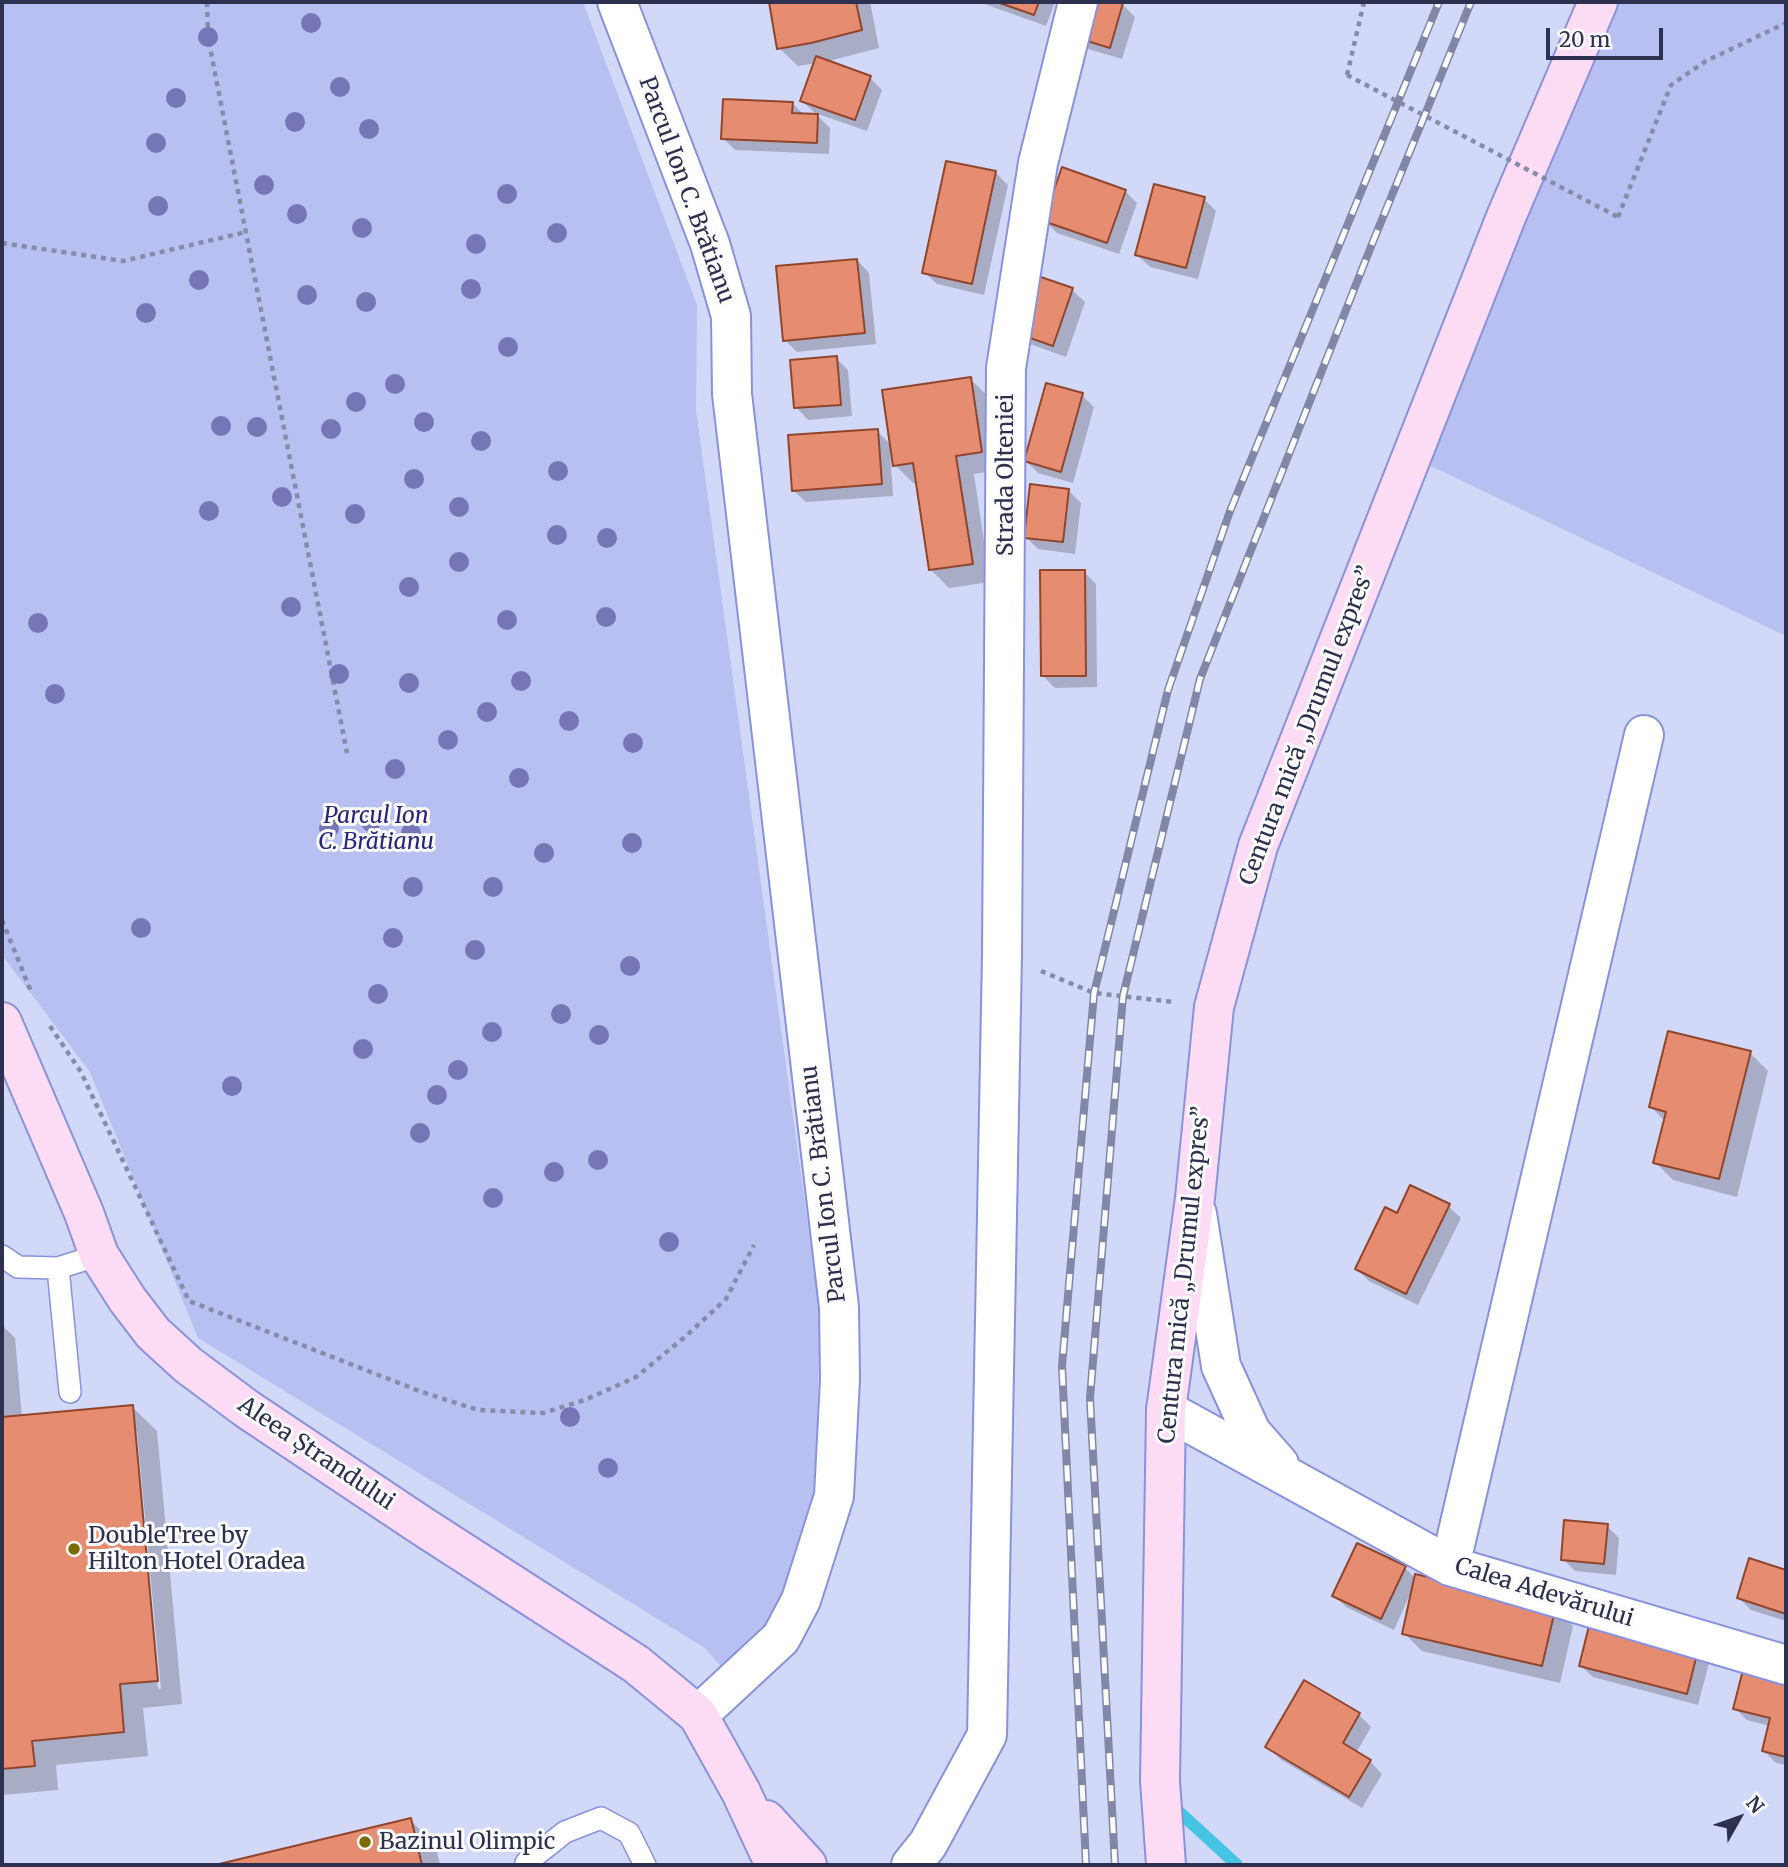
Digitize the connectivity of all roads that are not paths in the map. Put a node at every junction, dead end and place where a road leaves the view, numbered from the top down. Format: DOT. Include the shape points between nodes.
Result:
graph roads {
  1 [pos="617,2"];
  2 [pos="1078,2"];
  3 [pos="1598,2"];
  4 [pos="1644,735"];
  5 [pos="2,1022"];
  6 [pos="1195,1198"];
  7 [pos="99,1255"];
  8 [pos="2,1256"];
  9 [pos="58,1268"];
  10 [pos="70,1392"];
  11 [pos="1166,1410"];
  12 [pos="1292,1479"];
  13 [pos="1450,1566"];
  14 [pos="1786,1665"];
  15 [pos="698,1715"];
  16 [pos="741,1792"];
  17 [pos="921,1858"];
  18 [pos="526,1865"];
  19 [pos="645,1865"];
  20 [pos="775,1865"];
  21 [pos="807,1865"];
  22 [pos="1166,1865"];
  1 -- 15 [label="street, Parcul Ion C. Brătianu" via="710,244 731,316 732,394 839,1307 834,1496 801,1600 781,1638"];
  2 -- 17 [label="street, Strada Olteniei" via="1038,163 1006,368 1002,955 987,1735"];
  3 -- 6 [label="main road, Centura mică „Drumul expres”" via="1506,218 1258,846 1213,1007"];
  4 -- 13 [label="street"];
  5 -- 7 [label="main road, Aleea Ștrandului"];
  6 -- 11 [label="main road, Centura mică „Drumul expres”"];
  6 -- 12 [label="street" via="1222,1366 1251,1432"];
  7 -- 9 [label="lane"];
  7 -- 15 [label="main road, Aleea Ștrandului" via="147,1324 188,1365 384,1501 636,1664"];
  8 -- 9 [label="lane" via="18,1267"];
  9 -- 10 [label="lane"];
  11 -- 12 [label="street, Calea Adevărului"];
  11 -- 22 [label="main road, Centura mică „Drumul expres”" via="1160,1781"];
  12 -- 13 [label="street, Calea Adevărului"];
  13 -- 14 [label="street, Calea Adevărului"];
  15 -- 16 [label="main road, Aleea Ștrandului"];
  16 -- 20 [label="main road, Aleea Ștrandului"];
  16 -- 21 [label="main road, Aleea Ștrandului"];
  18 -- 19 [label="lane" via="565,1832 601,1818 629,1833"];
}
